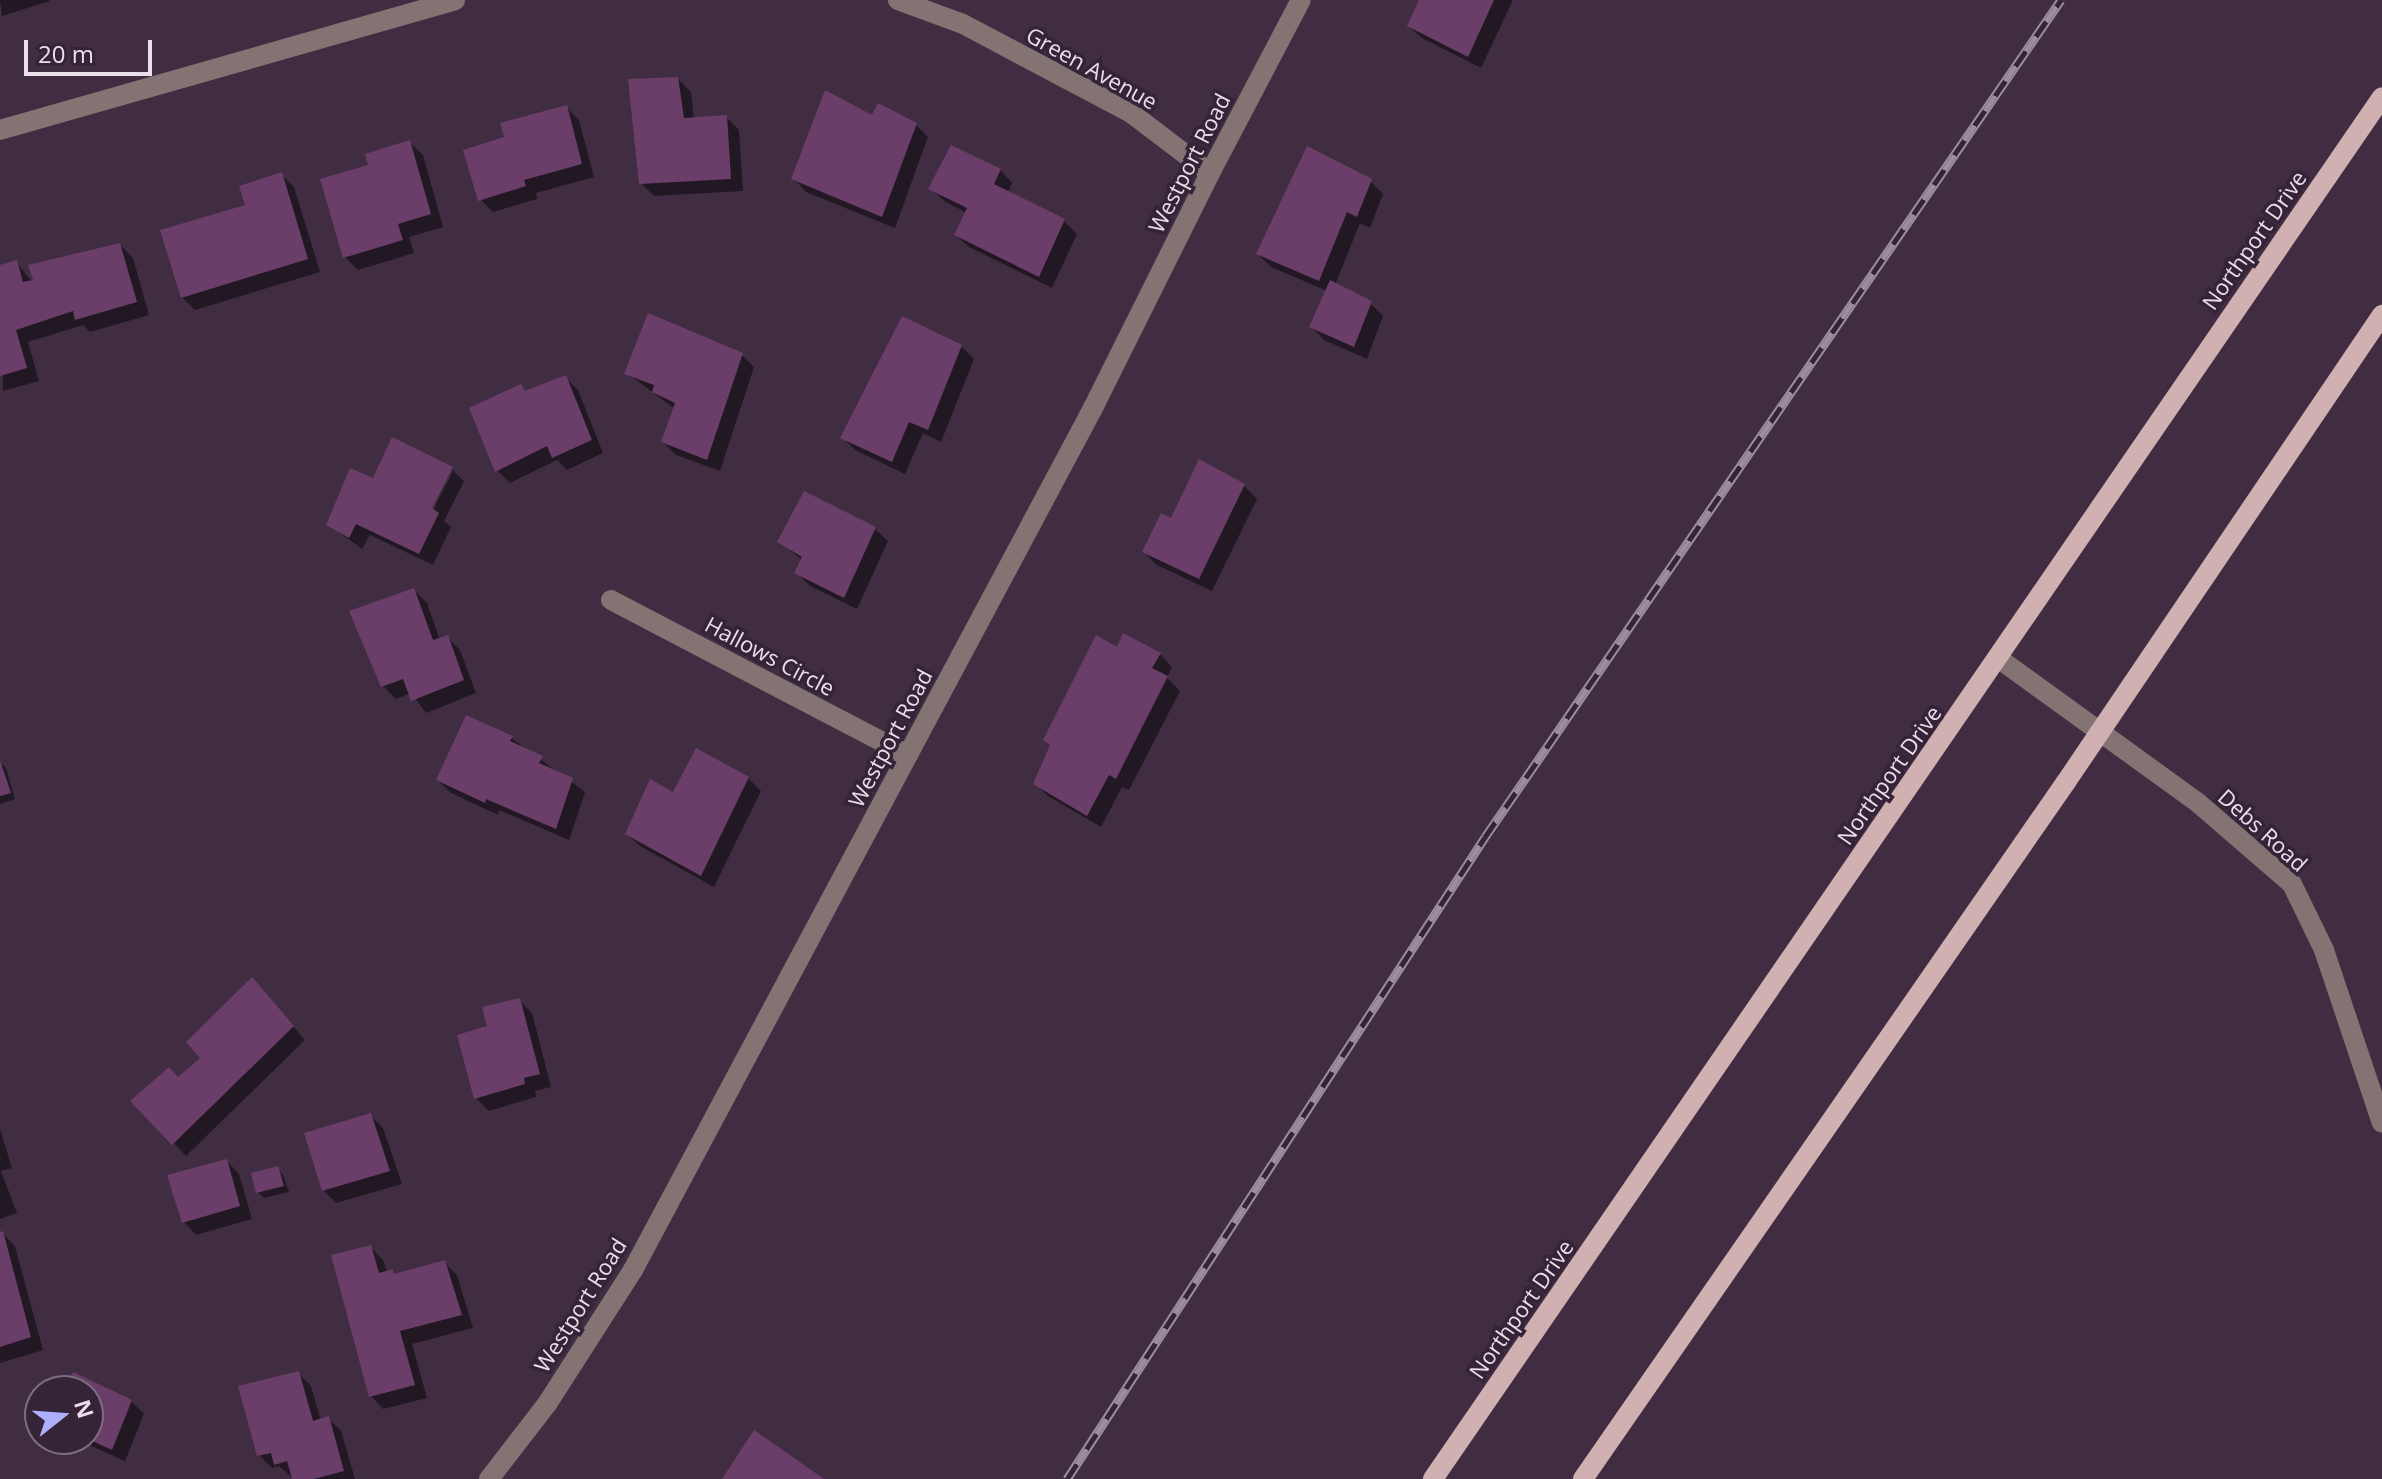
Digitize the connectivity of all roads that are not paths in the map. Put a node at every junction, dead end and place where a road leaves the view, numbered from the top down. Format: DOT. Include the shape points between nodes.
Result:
graph roads {
  1 [pos="455,0"];
  2 [pos="898,0"];
  3 [pos="1301,0"];
  4 [pos="2382,97"];
  5 [pos="0,130"];
  6 [pos="1210,173"];
  7 [pos="2382,315"];
  8 [pos="611,600"];
  9 [pos="1998,658"];
  10 [pos="2101,730"];
  11 [pos="908,755"];
  12 [pos="2382,1123"];
  13 [pos="489,1479"];
  14 [pos="1433,1479"];
  15 [pos="1583,1479"];
  1 -- 5 [label="street"];
  2 -- 6 [label="street, Green Avenue" via="963,24 1131,113"];
  3 -- 6 [label="street, Westport Road"];
  4 -- 9 [label="main road, Northport Drive"];
  6 -- 11 [label="street, Westport Road" via="1093,408"];
  7 -- 10 [label="main road"];
  8 -- 11 [label="street, Hallows Circle"];
  9 -- 10 [label="street, Debs Road"];
  9 -- 14 [label="main road, Northport Drive"];
  10 -- 12 [label="street, Debs Road" via="2197,802 2292,884 2324,950"];
  10 -- 15 [label="main road"];
  11 -- 13 [label="street, Westport Road" via="633,1270 547,1404"];
}
